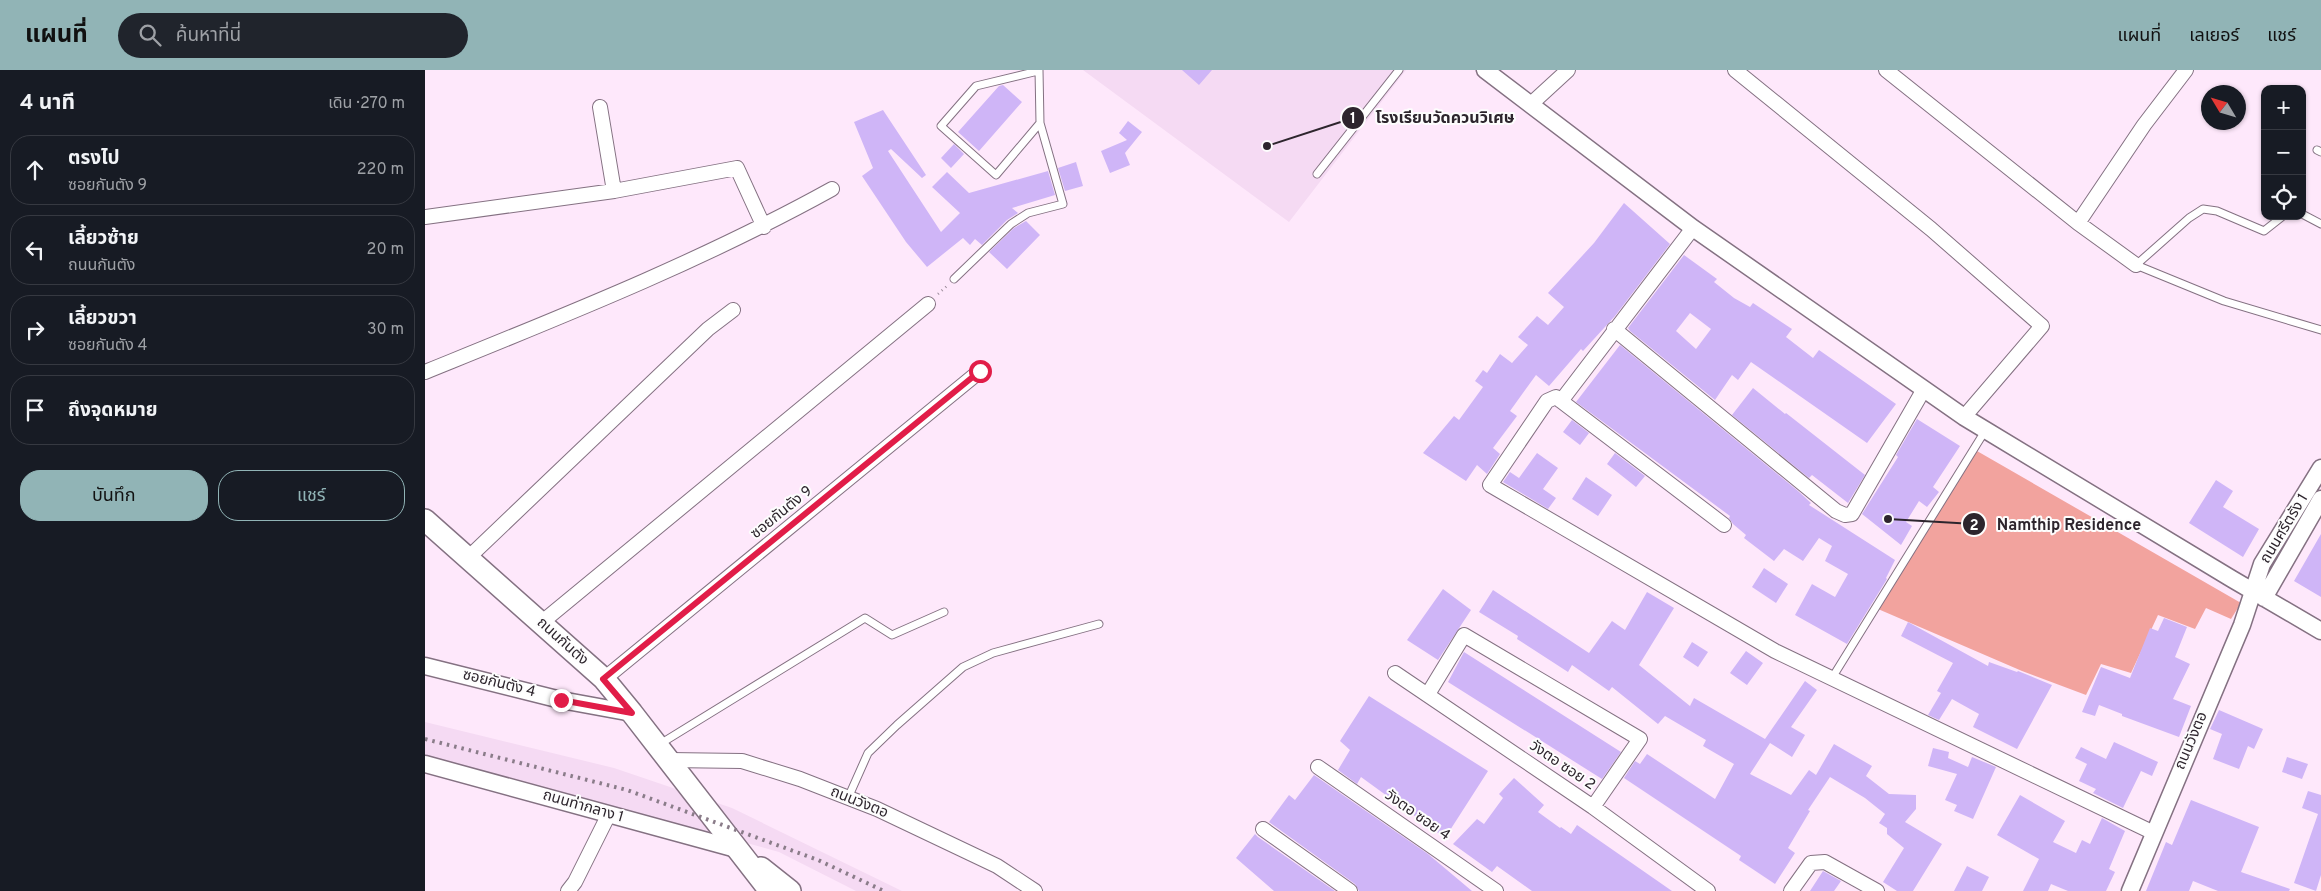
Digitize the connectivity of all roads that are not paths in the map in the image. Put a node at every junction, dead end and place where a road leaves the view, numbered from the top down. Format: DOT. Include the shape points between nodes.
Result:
graph roads {
  1 [pos="1038,70"];
  2 [pos="1399,70"];
  3 [pos="1485,70"];
  4 [pos="1568,70"];
  5 [pos="1735,70"];
  6 [pos="1886,70"];
  7 [pos="2186,70"];
  8 [pos="1531,104"];
  9 [pos="600,107"];
  10 [pos="1040,123"];
  11 [pos="1317,174"];
  12 [pos="832,189"];
  13 [pos="614,191"];
  14 [pos="425,216"];
  15 [pos="2306,216"];
  16 [pos="2278,220"];
  17 [pos="2078,224"];
  18 [pos="2321,224"];
  19 [pos="764,227"];
  20 [pos="1693,228"];
  21 [pos="2136,265"];
  22 [pos="953,279"];
  23 [pos="928,304"];
  24 [pos="733,310"];
  25 [pos="1614,329"];
  26 [pos="2321,330"];
  27 [pos="980,371"];
  28 [pos="425,372"];
  29 [pos="1924,389"];
  30 [pos="1561,401"];
  31 [pos="1964,417"];
  32 [pos="1985,430"];
  33 [pos="2321,468"];
  34 [pos="2321,499"];
  35 [pos="425,520"];
  36 [pos="1725,525"];
  37 [pos="467,559"];
  38 [pos="2259,595"];
  39 [pos="944,612"];
  40 [pos="541,623"];
  41 [pos="1099,624"];
  42 [pos="2321,631"];
  43 [pos="425,666"];
  44 [pos="1395,673"];
  45 [pos="1832,678"];
  46 [pos="603,679"];
  47 [pos="1428,694"];
  48 [pos="632,713"];
  49 [pos="663,753"];
  50 [pos="425,764"];
  51 [pos="1318,767"];
  52 [pos="848,798"];
  53 [pos="1593,807"];
  54 [pos="609,814"];
  55 [pos="1263,829"];
  56 [pos="2154,833"];
  57 [pos="740,850"];
  58 [pos="765,889"];
  59 [pos="568,891"];
  60 [pos="790,891"];
  61 [pos="1035,891"];
  62 [pos="1350,891"];
  63 [pos="1497,891"];
  64 [pos="1708,891"];
  65 [pos="1791,891"];
  66 [pos="1877,891"];
  67 [pos="2130,891"];
  1 -- 10 [label="lane"];
  1 -- 10 [label="lane" via="976,86 941,126 996,175"];
  2 -- 11 [label="lane"];
  3 -- 8 [label="street"];
  4 -- 8 [label="street"];
  5 -- 31 [label="street" via="1931,229 2042,326"];
  6 -- 17 [label="street"];
  7 -- 17 [label="street" via="2144,125"];
  8 -- 20 [label="street"];
  9 -- 13 [label="street"];
  10 -- 22 [label="lane" via="1063,204 1028,213 1011,224"];
  12 -- 19 [label="street"];
  13 -- 14 [label="street"];
  13 -- 19 [label="street" via="737,168"];
  15 -- 18 [label="lane"];
  16 -- 21 [label="lane" via="2264,231 2217,211 2203,209"];
  17 -- 21 [label="street"];
  19 -- 28 [label="street"];
  20 -- 25 [label="street"];
  20 -- 29 [label="street"];
  21 -- 26 [label="lane" via="2223,301"];
  23 -- 40 [label="street"];
  24 -- 37 [label="street" via="708,329"];
  25 -- 29 [label="street" via="1845,515 1852,514"];
  25 -- 30 [label="street"];
  27 -- 46 [label="street, ซอยกันตัง 9"];
  29 -- 31 [label="street"];
  30 -- 36 [label="street"];
  30 -- 45 [label="street" via="1556,397 1547,401 1490,485 1775,651"];
  31 -- 32 [label="street"];
  32 -- 38 [label="street"];
  32 -- 45 [label="lane"];
  33 -- 38 [label="street, ถนนศรีตรัง 1" via="2262,564"];
  34 -- 38 [label="street, ถนนศรีตรัง 1"];
  35 -- 37 [label="main road, ถนนกันตัง"];
  37 -- 40 [label="main road, ถนนกันตัง"];
  38 -- 42 [label="street"];
  38 -- 56 [label="street, ถนนวังตอ" via="2243,624"];
  39 -- 49 [label="lane" via="892,635 865,618"];
  40 -- 46 [label="main road, ถนนกันตัง"];
  41 -- 52 [label="lane" via="993,654 963,667 868,753"];
  43 -- 48 [label="street, ซอยกันตัง 4" via="561,700"];
  44 -- 47 [label="street, วังตอ ซอย 2"];
  45 -- 56 [label="street"];
  46 -- 48 [label="main road, ถนนกันตัง"];
  47 -- 53 [label="street, วังตอ ซอย 2"];
  47 -- 53 [label="street" via="1464,635 1640,739"];
  48 -- 49 [label="main road, ถนนกันตัง"];
  49 -- 52 [label="street, ถนนวังตอ" via="743,761"];
  49 -- 57 [label="main road, ถนนกันตัง"];
  50 -- 54 [label="street, ถนนท่ากลาง 1"];
  51 -- 63 [label="street, วังตอ ซอย 4"];
  52 -- 61 [label="street, ถนนวังตอ" via="997,866"];
  53 -- 64 [label="street, วังตอ ซอย 2"];
  54 -- 57 [label="street, ถนนท่ากลาง 1"];
  54 -- 59 [label="street"];
  55 -- 62 [label="street"];
  56 -- 67 [label="street, ถนนวังตอ"];
  57 -- 58 [label="main road, ถนนกันตัง"];
  57 -- 60 [label="main road, ถนนกันตัง"];
  65 -- 66 [label="street" via="1811,863 1825,862"];
}
